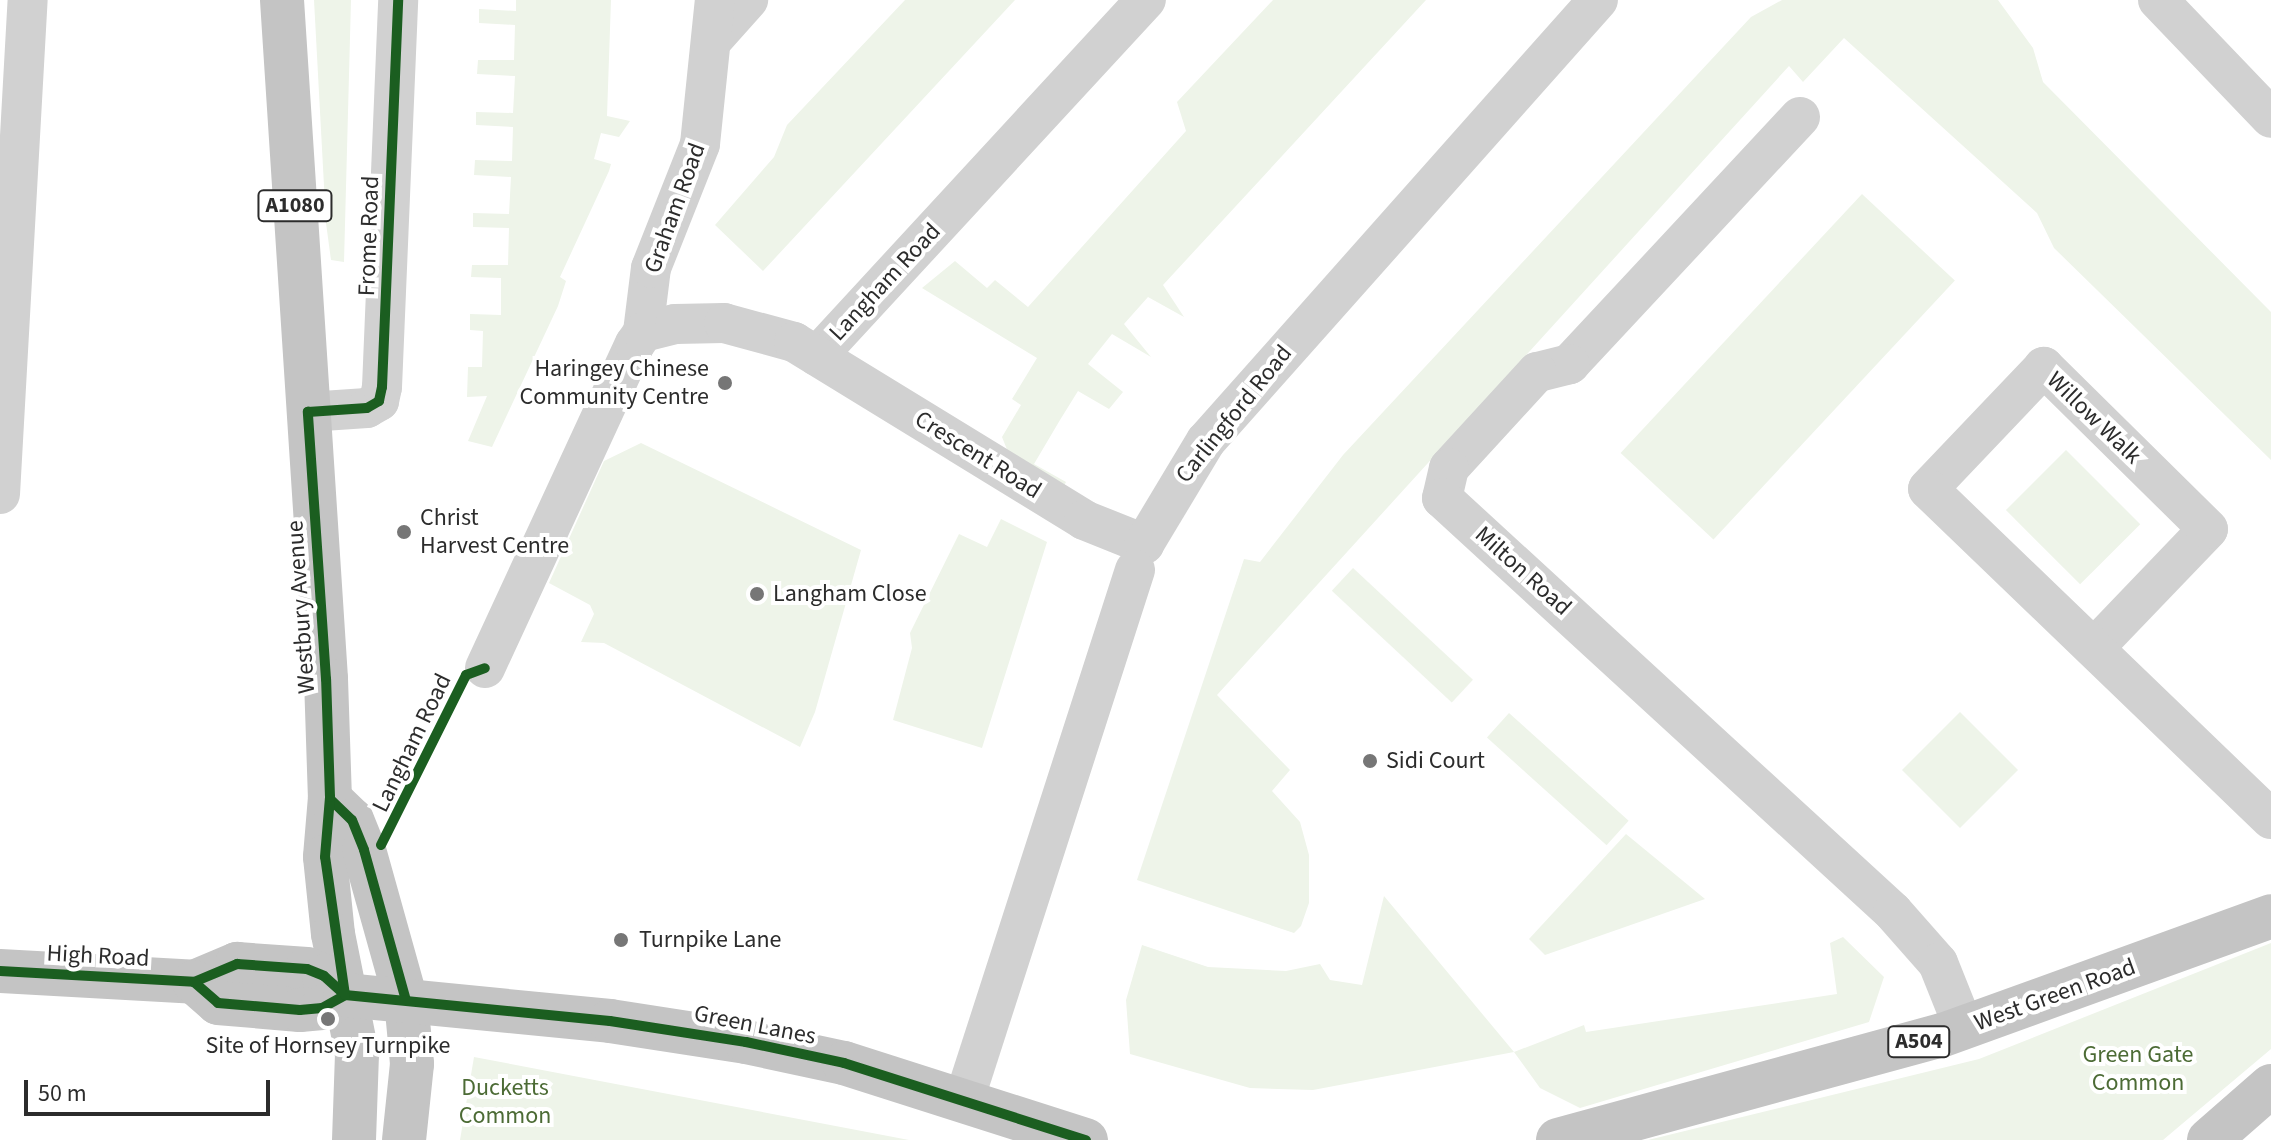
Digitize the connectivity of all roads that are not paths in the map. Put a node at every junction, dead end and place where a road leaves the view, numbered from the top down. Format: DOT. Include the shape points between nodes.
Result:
graph roads {
  1 [pos="28,0"];
  2 [pos="282,0"];
  3 [pos="398,0"];
  4 [pos="748,0"];
  5 [pos="1146,0"];
  6 [pos="1598,0"];
  7 [pos="2158,0"];
  8 [pos="715,18"];
  9 [pos="1800,117"];
  10 [pos="2271,118"];
  11 [pos="643,332"];
  12 [pos="817,356"];
  13 [pos="308,412"];
  14 [pos="0,494"];
  15 [pos="1140,557"];
  16 [pos="2095,647"];
  17 [pos="485,668"];
  18 [pos="330,799"];
  19 [pos="2271,819"];
  20 [pos="2271,916"];
  21 [pos="0,971"];
  22 [pos="345,995"];
  23 [pos="406,1000"];
  24 [pos="1964,1028"];
  25 [pos="2271,1086"];
  26 [pos="964,1100"];
  27 [pos="354,1140"];
  28 [pos="404,1140"];
  29 [pos="1086,1140"];
  30 [pos="1558,1140"];
  31 [pos="2209,1140"];
  1 -- 14 [label="street"];
  2 -- 13 [label="main road, Westbury Avenue / A1080"];
  3 -- 13 [label="street, Frome Road" via="379,401 367,408"];
  4 -- 8 [label="street, Graham Road"];
  5 -- 12 [label="street, Langham Road"];
  6 -- 15 [label="street, Carlingford Road" via="1206,441"];
  7 -- 10 [label="street"];
  8 -- 11 [label="street, Graham Road" via="700,144 651,268"];
  9 -- 24 [label="street, Milton Road" via="1570,364 1537,372 1449,468 1442,498 1893,912 1938,963"];
  11 -- 12 [label="street, Langham Road" via="675,324 724,323 772,334"];
  11 -- 17 [label="street, Langham Road"];
  12 -- 15 [label="street, Crescent Road"];
  13 -- 18 [label="main road, Westbury Avenue / A1080"];
  15 -- 26 [label="street, Carlingford Road"];
  16 -- 16 [label="street, Willow Walk" via="1928,489 2044,367 2208,529"];
  16 -- 19 [label="street, Willow Walk"];
  18 -- 22 [label="main road, Westbury Avenue / A1080" via="325,857"];
  18 -- 23 [label="main road" via="352,820 364,850"];
  20 -- 24 [label="main road, West Green Road / A504"];
  21 -- 22 [label="main road, High Road" via="194,982 218,1003 300,1010 322,1008"];
  22 -- 23 [label="main road, High Road"];
  22 -- 27 [label="main road" via="357,1054"];
  23 -- 26 [label="main road, Green Lanes" via="610,1021 746,1042 844,1063"];
  23 -- 28 [label="main road" via="412,1064"];
  24 -- 30 [label="main road, West Green Road / A504"];
  25 -- 31 [label="main road"];
  26 -- 29 [label="main road, Green Lanes"];
}
